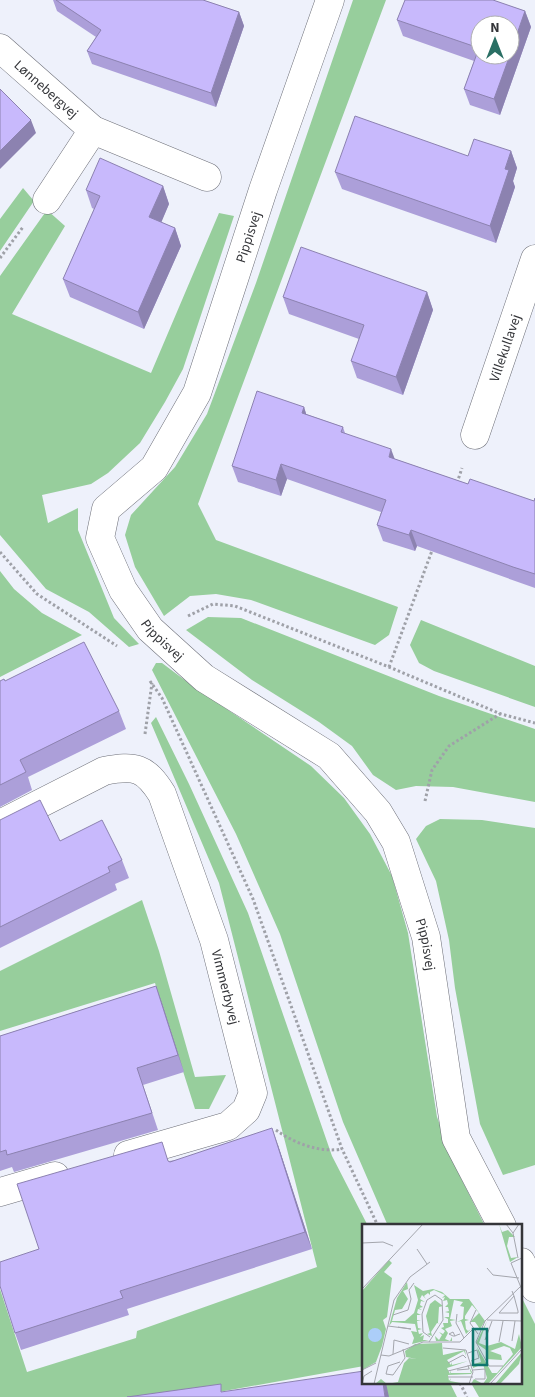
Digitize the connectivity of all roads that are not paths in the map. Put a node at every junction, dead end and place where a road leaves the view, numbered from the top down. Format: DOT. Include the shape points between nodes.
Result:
graph roads {
  1 [pos="330,0"];
  2 [pos="0,48"];
  3 [pos="93,130"];
  4 [pos="207,177"];
  5 [pos="47,200"];
  6 [pos="535,259"];
  7 [pos="475,435"];
  8 [pos="0,824"];
  9 [pos="104,1162"];
  10 [pos="76,1170"];
  11 [pos="0,1192"];
  12 [pos="501,1224"];
  13 [pos="522,1264"];
  14 [pos="535,1288"];
  1 -- 12 [label="street, Pippisvej" via="263,190 197,394 154,468 106,509 100,538 122,590 150,630 204,678 329,756 383,819 396,842 426,937 456,1138"];
  2 -- 3 [label="street, Lønnebergvej"];
  3 -- 4 [label="street, Lønnebergvej"];
  3 -- 5 [label="street"];
  6 -- 7 [label="street, Villekullavej"];
  8 -- 9 [label="street, Vimmerbyvej" via="104,771 138,769 153,780 162,794 214,940 253,1093 246,1110 228,1126"];
  10 -- 11 [label="street"];
  13 -- 14 [label="street"];
}
